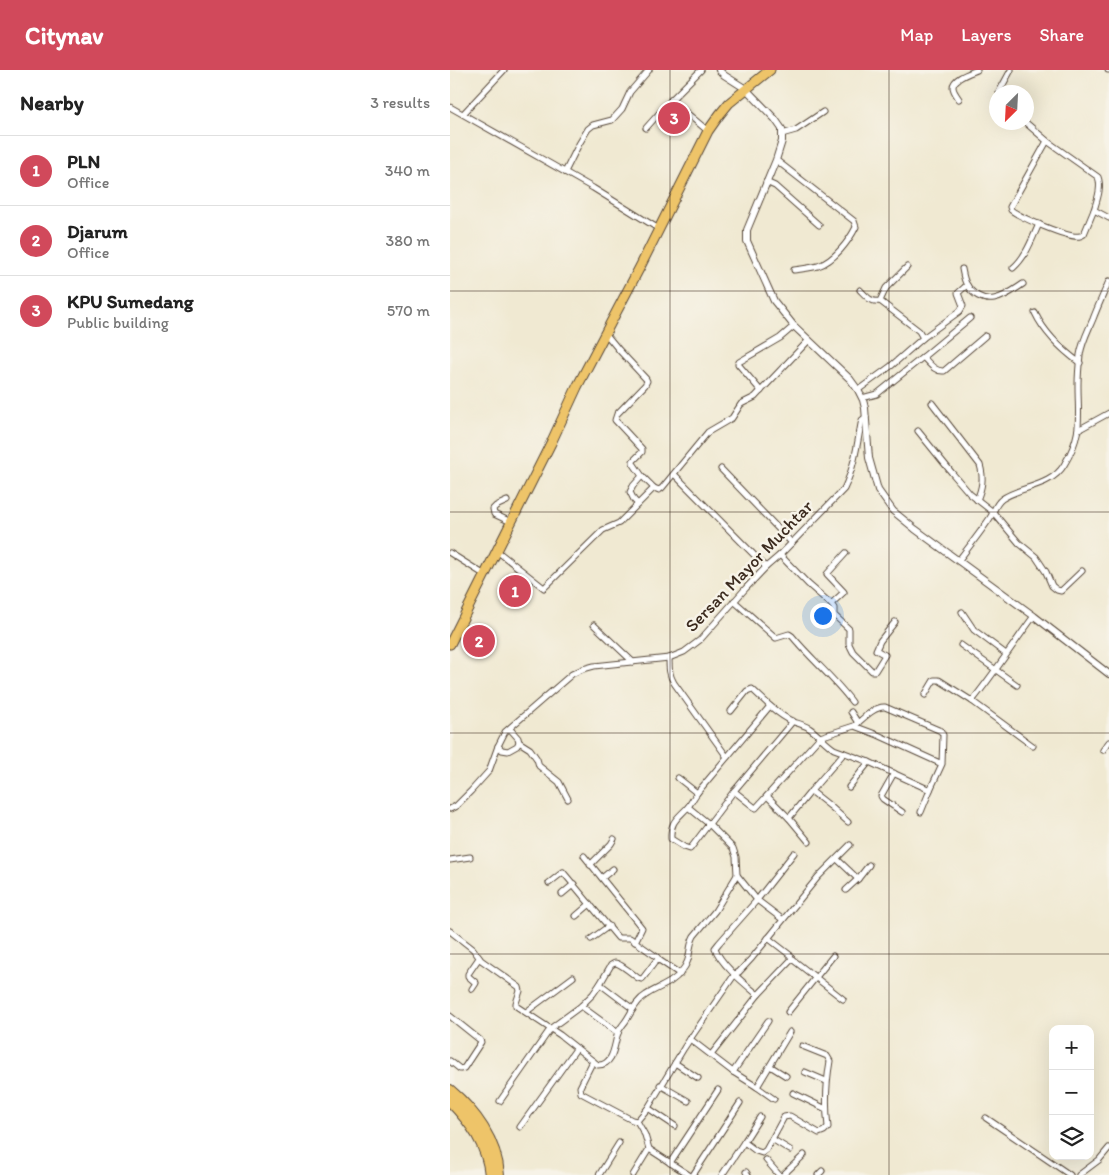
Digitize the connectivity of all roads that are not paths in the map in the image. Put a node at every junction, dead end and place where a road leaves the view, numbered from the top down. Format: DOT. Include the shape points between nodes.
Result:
graph roads {
  1 [pos="504,70"];
  2 [pos="649,70"];
  3 [pos="701,70"];
  4 [pos="719,70"];
  5 [pos="770,70"];
  6 [pos="977,70"];
  7 [pos="1011,70"];
  8 [pos="1003,85"];
  9 [pos="746,88"];
  10 [pos="959,99"];
  11 [pos="671,100"];
  12 [pos="450,106"];
  13 [pos="823,112"];
  14 [pos="463,114"];
  15 [pos="646,128"];
  16 [pos="1034,130"];
  17 [pos="708,131"];
  18 [pos="782,134"];
  19 [pos="1047,141"];
  20 [pos="776,160"];
  21 [pos="564,172"];
  22 [pos="766,182"];
  23 [pos="1094,210"];
  24 [pos="1109,218"];
  25 [pos="1039,224"];
  26 [pos="819,226"];
  27 [pos="659,230"];
  28 [pos="907,267"];
  29 [pos="1013,268"];
  30 [pos="962,269"];
  31 [pos="794,270"];
  32 [pos="1109,280"];
  33 [pos="1023,284"];
  34 [pos="967,285"];
  35 [pos="860,290"];
  36 [pos="880,301"];
  37 [pos="1035,313"];
  38 [pos="970,318"];
  39 [pos="794,326"];
  40 [pos="605,333"];
  41 [pos="985,336"];
  42 [pos="923,338"];
  43 [pos="808,341"];
  44 [pos="923,357"];
  45 [pos="1080,363"];
  46 [pos="858,390"];
  47 [pos="761,391"];
  48 [pos="862,398"];
  49 [pos="932,404"];
  50 [pos="1109,413"];
  51 [pos="866,417"];
  52 [pos="1078,430"];
  53 [pos="918,431"];
  54 [pos="722,469"];
  55 [pos="674,474"];
  56 [pos="642,476"];
  57 [pos="654,488"];
  58 [pos="977,500"];
  59 [pos="507,501"];
  60 [pos="638,504"];
  61 [pos="993,512"];
  62 [pos="511,522"];
  63 [pos="792,543"];
  64 [pos="497,551"];
  65 [pos="846,553"];
  66 [pos="450,554"];
  67 [pos="780,555"];
  68 [pos="958,561"];
  69 [pos="766,568"];
  70 [pos="1082,572"];
  71 [pos="485,575"];
  72 [pos="734,601"];
  73 [pos="831,604"];
  74 [pos="962,612"];
  75 [pos="1034,616"];
  76 [pos="895,622"];
  77 [pos="594,625"];
  78 [pos="450,644"];
  79 [pos="961,645"];
  80 [pos="1006,654"];
  81 [pos="669,658"];
  82 [pos="633,662"];
  83 [pos="996,670"];
  84 [pos="1109,674"];
  85 [pos="1017,684"];
  86 [pos="925,695"];
  87 [pos="972,701"];
  88 [pos="852,702"];
  89 [pos="770,706"];
  90 [pos="731,711"];
  91 [pos="852,714"];
  92 [pos="793,722"];
  93 [pos="856,725"];
  94 [pos="510,728"];
  95 [pos="820,737"];
  96 [pos="519,742"];
  97 [pos="1109,742"];
  98 [pos="498,746"];
  99 [pos="1033,746"];
  100 [pos="1103,750"];
  101 [pos="844,753"];
  102 [pos="727,757"];
  103 [pos="869,762"];
  104 [pos="942,764"];
  105 [pos="894,773"];
  106 [pos="678,778"];
  107 [pos="849,787"];
  108 [pos="930,790"];
  109 [pos="734,791"];
  110 [pos="811,791"];
  111 [pos="697,793"];
  112 [pos="767,796"];
  113 [pos="568,799"];
  114 [pos="688,806"];
  115 [pos="450,809"];
  116 [pos="902,812"];
  117 [pos="920,812"];
  118 [pos="789,818"];
  119 [pos="848,822"];
  120 [pos="709,824"];
  121 [pos="614,839"];
  122 [pos="809,842"];
  123 [pos="850,845"];
  124 [pos="794,853"];
  125 [pos="584,856"];
  126 [pos="470,857"];
  127 [pos="837,859"];
  128 [pos="450,860"];
  129 [pos="590,865"];
  130 [pos="869,865"];
  131 [pos="614,869"];
  132 [pos="737,875"];
  133 [pos="602,878"];
  134 [pos="858,879"];
  135 [pos="549,883"];
  136 [pos="574,884"];
  137 [pos="846,890"];
  138 [pos="562,894"];
  139 [pos="757,900"];
  140 [pos="590,904"];
  141 [pos="576,916"];
  142 [pos="782,919"];
  143 [pos="609,926"];
  144 [pos="450,932"];
  145 [pos="768,938"];
  146 [pos="591,939"];
  147 [pos="635,942"];
  148 [pos="833,956"];
  149 [pos="479,958"];
  150 [pos="792,958"];
  151 [pos="659,960"];
  152 [pos="680,974"];
  153 [pos="735,974"];
  154 [pos="573,977"];
  155 [pos="816,977"];
  156 [pos="600,984"];
  157 [pos="472,989"];
  158 [pos="758,995"];
  159 [pos="843,999"];
  160 [pos="581,1006"];
  161 [pos="633,1009"];
  162 [pos="526,1012"];
  163 [pos="788,1012"];
  164 [pos="450,1016"];
  165 [pos="768,1021"];
  166 [pos="551,1028"];
  167 [pos="790,1032"];
  168 [pos="618,1033"];
  169 [pos="690,1039"];
  170 [pos="802,1046"];
  171 [pos="576,1049"];
  172 [pos="711,1055"];
  173 [pos="593,1060"];
  174 [pos="450,1061"];
  175 [pos="675,1063"];
  176 [pos="770,1066"];
  177 [pos="733,1072"];
  178 [pos="805,1072"];
  179 [pos="786,1076"];
  180 [pos="698,1078"];
  181 [pos="826,1081"];
  182 [pos="660,1085"];
  183 [pos="756,1088"];
  184 [pos="450,1090"];
  185 [pos="718,1090"];
  186 [pos="793,1093"];
  187 [pos="774,1099"];
  188 [pos="500,1101"];
  189 [pos="688,1101"];
  190 [pos="450,1102"];
  191 [pos="740,1103"];
  192 [pos="648,1108"];
  193 [pos="826,1109"];
  194 [pos="760,1117"];
  195 [pos="986,1118"];
  196 [pos="637,1121"];
  197 [pos="675,1126"];
  198 [pos="520,1127"];
  199 [pos="772,1139"];
  200 [pos="744,1142"];
  201 [pos="619,1143"];
  202 [pos="1109,1148"];
  203 [pos="649,1149"];
  204 [pos="790,1150"];
  205 [pos="804,1155"];
  206 [pos="766,1160"];
  207 [pos="670,1163"];
  208 [pos="490,1175"];
  209 [pos="499,1175"];
  210 [pos="599,1175"];
  211 [pos="633,1175"];
  212 [pos="689,1175"];
  213 [pos="693,1175"];
  214 [pos="722,1175"];
  215 [pos="779,1175"];
  216 [pos="784,1175"];
  217 [pos="1070,1175"];
  218 [pos="1079,1175"];
  1 -- 14 [label="street"];
  2 -- 21 [label="street" via="612,120 588,130"];
  3 -- 11 [label="street"];
  4 -- 9 [label="street"];
  5 -- 9 [label="highway"];
  6 -- 10 [label="street" via="954,83"];
  7 -- 8 [label="street"];
  9 -- 17 [label="highway" via="729,103"];
  9 -- 18 [label="street" via="776,119"];
  11 -- 15 [label="street"];
  11 -- 17 [label="street"];
  12 -- 14 [label="street"];
  13 -- 18 [label="street" via="796,130"];
  14 -- 21 [label="street"];
  16 -- 19 [label="street"];
  17 -- 27 [label="highway"];
  18 -- 20 [label="street"];
  19 -- 23 [label="street" via="1098,177"];
  19 -- 25 [label="street" via="1010,207 1015,213"];
  20 -- 22 [label="street"];
  20 -- 31 [label="street" via="856,224 843,247 832,258 819,266"];
  21 -- 27 [label="street"];
  22 -- 26 [label="street" via="775,186"];
  22 -- 39 [label="street" via="747,230 747,241 774,300"];
  23 -- 24 [label="street"];
  23 -- 25 [label="street" via="1082,236"];
  25 -- 29 [label="street" via="1024,256"];
  27 -- 40 [label="highway"];
  28 -- 36 [label="street" via="886,288"];
  30 -- 34 [label="street"];
  32 -- 45 [label="street" via="1083,342"];
  33 -- 34 [label="street" via="1005,296 993,299 976,295"];
  34 -- 42 [label="street" via="958,293 963,306 960,311"];
  35 -- 36 [label="street" via="872,301"];
  36 -- 42 [label="street" via="919,331"];
  37 -- 45 [label="street" via="1054,342"];
  38 -- 44 [label="street"];
  39 -- 43 [label="street"];
  39 -- 47 [label="street" via="739,362"];
  40 -- 56 [label="street" via="647,381 615,420 642,449 633,461"];
  40 -- 62 [label="highway"];
  41 -- 44 [label="street" via="944,372 935,369"];
  42 -- 46 [label="street"];
  43 -- 46 [label="street"];
  43 -- 47 [label="street"];
  44 -- 48 [label="street" via="878,394"];
  45 -- 52 [label="street"];
  46 -- 48 [label="street"];
  47 -- 55 [label="street" via="755,398 741,404 729,420 708,432"];
  48 -- 51 [label="street"];
  49 -- 58 [label="street" via="980,466 983,476"];
  50 -- 52 [label="street"];
  51 -- 63 [label="street, Sersan Mayor Muchtar" via="862,420 850,476 844,489"];
  51 -- 68 [label="street" via="869,458 878,490 893,511"];
  52 -- 61 [label="street" via="1075,445 1056,475 1002,500"];
  53 -- 58 [label="street"];
  54 -- 63 [label="street"];
  55 -- 57 [label="street" via="662,488"];
  55 -- 69 [label="street"];
  56 -- 57 [label="street"];
  56 -- 60 [label="street" via="630,492"];
  57 -- 60 [label="street"];
  58 -- 61 [label="street"];
  59 -- 62 [label="street" via="493,509 494,514"];
  60 -- 64 [label="street" via="619,523 602,530 544,588"];
  61 -- 68 [label="street"];
  61 -- 70 [label="street" via="1019,543 1036,557 1057,590 1061,591"];
  62 -- 64 [label="highway"];
  63 -- 67 [label="street, Sersan Mayor Muchtar"];
  64 -- 71 [label="highway"];
  65 -- 73 [label="street" via="827,574 844,592"];
  66 -- 71 [label="street"];
  67 -- 69 [label="street, Sersan Mayor Muchtar"];
  67 -- 73 [label="street"];
  68 -- 75 [label="street"];
  69 -- 72 [label="street, Sersan Mayor Muchtar"];
  71 -- 78 [label="highway"];
  72 -- 81 [label="street, Sersan Mayor Muchtar" via="700,640"];
  72 -- 88 [label="street" via="776,638 792,636"];
  73 -- 76 [label="street" via="835,616 849,629 849,644 853,652 872,671 876,671 885,656 876,650 880,641"];
  74 -- 80 [label="street" via="974,630"];
  75 -- 80 [label="street"];
  75 -- 84 [label="street"];
  77 -- 82 [label="street"];
  79 -- 83 [label="street"];
  80 -- 83 [label="street"];
  81 -- 82 [label="street, Sersan Mayor Muchtar"];
  81 -- 102 [label="street" via="674,684"];
  82 -- 94 [label="street, Sersan Mayor Muchtar" via="602,665 572,674"];
  83 -- 85 [label="street"];
  83 -- 87 [label="street"];
  86 -- 87 [label="street" via="934,680 939,680"];
  87 -- 99 [label="street"];
  89 -- 90 [label="street" via="752,689"];
  89 -- 92 [label="street"];
  89 -- 102 [label="street"];
  91 -- 93 [label="street"];
  92 -- 95 [label="street" via="803,724"];
  92 -- 109 [label="street"];
  93 -- 95 [label="street"];
  93 -- 104 [label="street"];
  93 -- 104 [label="street" via="882,707 940,730 943,735"];
  94 -- 96 [label="street"];
  94 -- 98 [label="street, Sersan Mayor Muchtar"];
  95 -- 101 [label="street" via="831,748"];
  95 -- 112 [label="street"];
  96 -- 98 [label="street" via="508,751"];
  96 -- 113 [label="street" via="530,749 539,766 559,782"];
  97 -- 100 [label="street"];
  98 -- 115 [label="street, Sersan Mayor Muchtar" via="488,771 471,792"];
  101 -- 103 [label="street"];
  101 -- 110 [label="street"];
  102 -- 111 [label="street"];
  103 -- 105 [label="street"];
  103 -- 107 [label="street"];
  104 -- 108 [label="street"];
  105 -- 108 [label="street"];
  105 -- 116 [label="street" via="881,796"];
  106 -- 111 [label="street"];
  108 -- 117 [label="street"];
  109 -- 112 [label="street" via="754,808"];
  109 -- 120 [label="street"];
  110 -- 118 [label="street"];
  110 -- 119 [label="street"];
  111 -- 114 [label="street"];
  112 -- 118 [label="street"];
  114 -- 120 [label="street"];
  114 -- 120 [label="street" via="675,819 670,835 673,841 690,849"];
  118 -- 122 [label="street"];
  120 -- 132 [label="street" via="733,848"];
  121 -- 129 [label="street"];
  123 -- 127 [label="street"];
  124 -- 139 [label="street"];
  125 -- 129 [label="street"];
  126 -- 128 [label="street"];
  127 -- 134 [label="street"];
  127 -- 142 [label="street"];
  129 -- 133 [label="street"];
  130 -- 134 [label="street"];
  131 -- 133 [label="street"];
  132 -- 139 [label="street"];
  132 -- 152 [label="street" via="715,911 694,936 689,960"];
  133 -- 147 [label="street" via="642,928"];
  134 -- 137 [label="street"];
  135 -- 136 [label="street" via="563,872"];
  136 -- 138 [label="street"];
  136 -- 140 [label="street"];
  139 -- 142 [label="street"];
  139 -- 153 [label="street" via="716,948"];
  140 -- 141 [label="street"];
  140 -- 143 [label="street"];
  142 -- 145 [label="street"];
  143 -- 146 [label="street"];
  143 -- 147 [label="street" via="618,938 630,938"];
  144 -- 149 [label="street" via="473,949"];
  145 -- 150 [label="street"];
  145 -- 153 [label="street"];
  147 -- 151 [label="street"];
  148 -- 155 [label="street"];
  149 -- 157 [label="street" via="468,975 476,983"];
  149 -- 162 [label="street" via="519,987 516,1004"];
  150 -- 155 [label="street"];
  150 -- 158 [label="street"];
  151 -- 152 [label="street"];
  151 -- 156 [label="street" via="640,979 616,963"];
  152 -- 161 [label="street" via="644,996"];
  153 -- 158 [label="street"];
  153 -- 169 [label="street"];
  154 -- 162 [label="street"];
  155 -- 159 [label="street"];
  155 -- 163 [label="street"];
  156 -- 160 [label="street"];
  156 -- 161 [label="street"];
  158 -- 172 [label="street"];
  160 -- 166 [label="street"];
  160 -- 168 [label="street"];
  161 -- 168 [label="street"];
  162 -- 166 [label="street"];
  164 -- 174 [label="street" via="481,1042 464,1068 460,1069"];
  165 -- 177 [label="street"];
  166 -- 171 [label="street"];
  166 -- 188 [label="street"];
  167 -- 176 [label="street"];
  168 -- 173 [label="street" via="614,1051 606,1063 598,1065"];
  169 -- 172 [label="street"];
  169 -- 175 [label="street"];
  170 -- 181 [label="street" via="827,1056 830,1061"];
  171 -- 173 [label="street"];
  171 -- 198 [label="street"];
  172 -- 177 [label="street"];
  173 -- 196 [label="street" via="580,1087 581,1093"];
  175 -- 180 [label="street"];
  175 -- 182 [label="street"];
  176 -- 179 [label="street"];
  176 -- 183 [label="street"];
  177 -- 183 [label="street"];
  178 -- 181 [label="street"];
  181 -- 193 [label="street"];
  182 -- 189 [label="street"];
  182 -- 192 [label="street"];
  183 -- 187 [label="street"];
  184 -- 209 [label="highway" via="480,1121 493,1146"];
  185 -- 207 [label="street"];
  186 -- 193 [label="street"];
  190 -- 208 [label="highway" via="484,1147"];
  191 -- 213 [label="street"];
  192 -- 196 [label="street"];
  192 -- 197 [label="street"];
  193 -- 199 [label="street" via="828,1126 824,1131 819,1133 790,1116 784,1117"];
  194 -- 200 [label="street"];
  195 -- 217 [label="street"];
  196 -- 203 [label="street"];
  199 -- 200 [label="street" via="762,1153"];
  199 -- 204 [label="street"];
  200 -- 214 [label="street"];
  201 -- 210 [label="street"];
  202 -- 218 [label="street"];
  203 -- 207 [label="street"];
  203 -- 211 [label="street"];
  205 -- 216 [label="street"];
  206 -- 215 [label="street"];
  207 -- 212 [label="street"];
}
